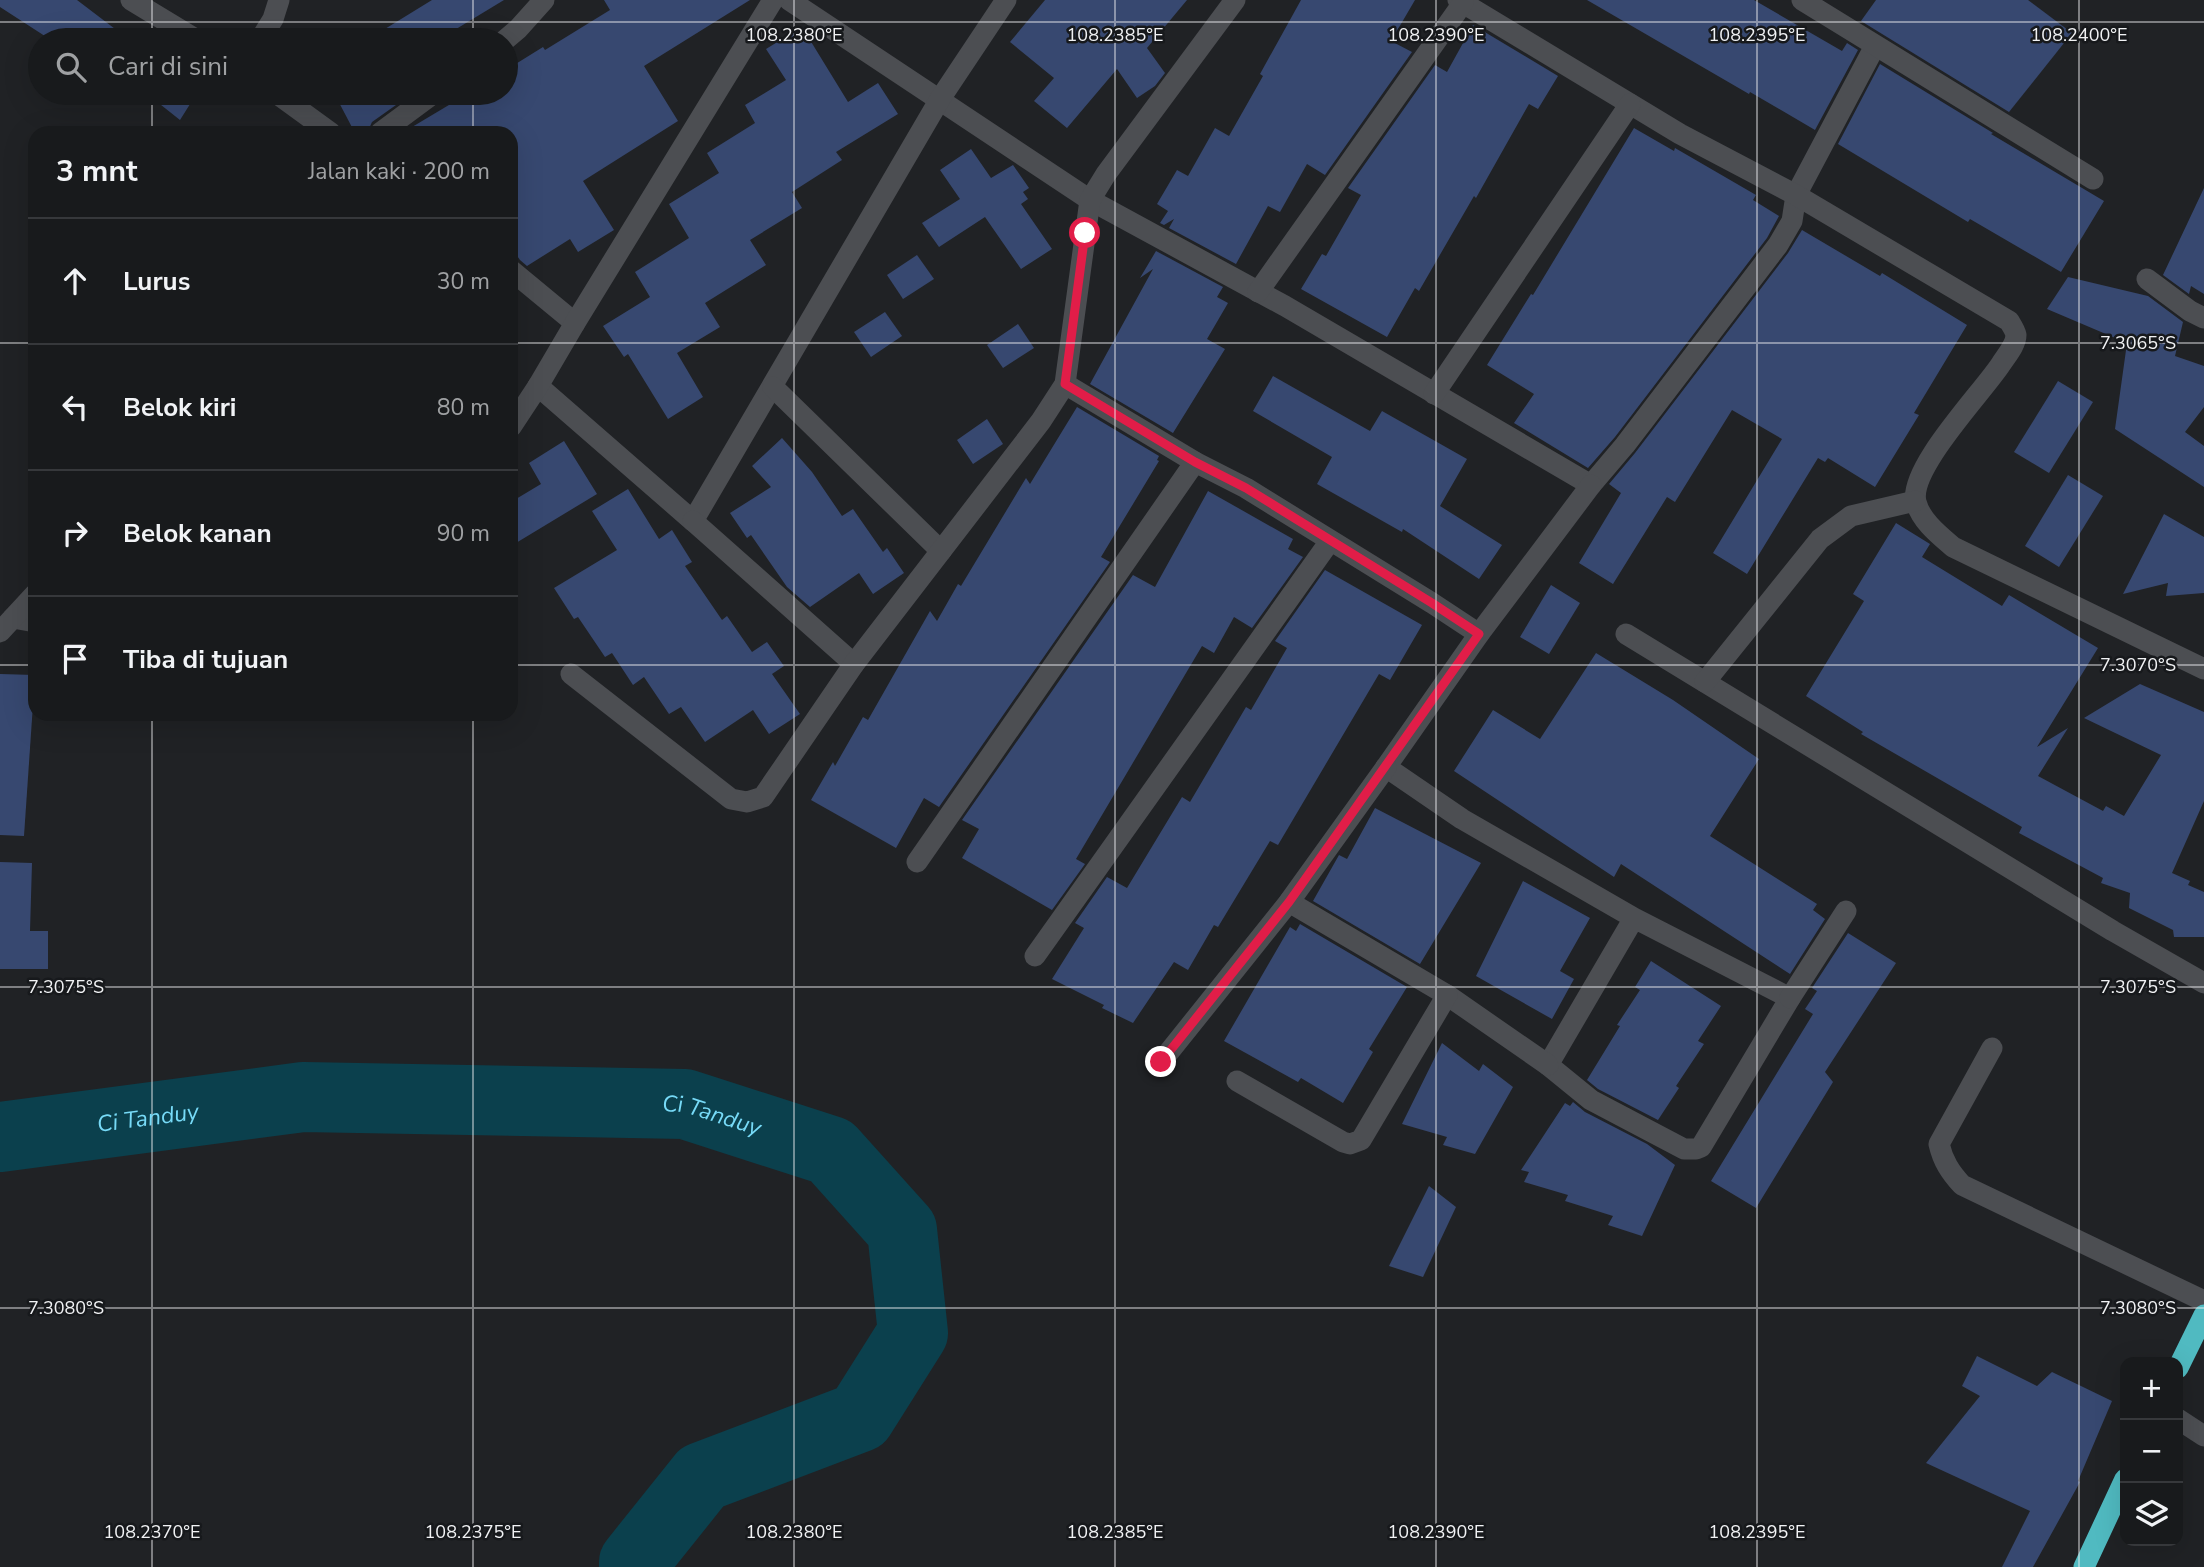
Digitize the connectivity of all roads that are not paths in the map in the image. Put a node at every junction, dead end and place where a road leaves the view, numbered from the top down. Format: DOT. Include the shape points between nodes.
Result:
graph roads {
  1 [pos="131,0"];
  2 [pos="279,0"];
  3 [pos="544,0"];
  4 [pos="774,0"];
  5 [pos="789,0"];
  6 [pos="1006,0"];
  7 [pos="1234,0"];
  8 [pos="1802,0"];
  9 [pos="1461,1"];
  10 [pos="177,28"];
  11 [pos="267,28"];
  12 [pos="518,30"];
  13 [pos="1875,46"];
  14 [pos="940,99"];
  15 [pos="1630,104"];
  16 [pos="292,105"];
  17 [pos="418,105"];
  18 [pos="321,126"];
  19 [pos="389,126"];
  20 [pos="2093,179"];
  21 [pos="1796,195"];
  22 [pos="1090,200"];
  23 [pos="518,276"];
  24 [pos="2147,279"];
  25 [pos="1258,292"];
  26 [pos="2204,318"];
  27 [pos="575,323"];
  28 [pos="1065,384"];
  29 [pos="538,386"];
  30 [pos="773,387"];
  31 [pos="1434,394"];
  32 [pos="518,416"];
  33 [pos="1195,462"];
  34 [pos="1591,485"];
  35 [pos="1916,501"];
  36 [pos="693,521"];
  37 [pos="1330,541"];
  38 [pos="941,551"];
  39 [pos="28,601"];
  40 [pos="28,623"];
  41 [pos="6,625"];
  42 [pos="1479,634"];
  43 [pos="1626,634"];
  44 [pos="854,664"];
  45 [pos="2204,669"];
  46 [pos="571,674"];
  47 [pos="1705,682"];
  48 [pos="1386,766"];
  49 [pos="917,862"];
  50 [pos="1289,902"];
  51 [pos="1846,911"];
  52 [pos="1634,918"];
  53 [pos="1035,956"];
  54 [pos="2204,983"];
  55 [pos="1447,995"];
  56 [pos="1790,998"];
  57 [pos="1992,1048"];
  58 [pos="1161,1062"];
  59 [pos="1548,1065"];
  60 [pos="1237,1081"];
  61 [pos="2204,1301"];
  62 [pos="2204,1315"];
  63 [pos="2183,1358"];
  64 [pos="2180,1420"];
  65 [pos="2204,1436"];
  66 [pos="2123,1483"];
  67 [pos="2084,1567"];
  1 -- 10 [label="street"];
  2 -- 11 [label="street"];
  3 -- 12 [label="street"];
  4 -- 27 [label="street"];
  5 -- 14 [label="street"];
  6 -- 14 [label="street"];
  7 -- 22 [label="street"];
  8 -- 13 [label="street"];
  9 -- 15 [label="street"];
  9 -- 25 [label="street"];
  13 -- 20 [label="street"];
  13 -- 21 [label="street"];
  14 -- 22 [label="street"];
  14 -- 30 [label="street"];
  15 -- 21 [label="street"];
  15 -- 31 [label="street"];
  16 -- 18 [label="street"];
  17 -- 19 [label="street"];
  21 -- 34 [label="street" via="1792,221 1778,246"];
  21 -- 35 [label="street" via="2014,328 2014,343 1989,383 1925,464"];
  22 -- 25 [label="street"];
  22 -- 28 [label="street"];
  23 -- 27 [label="street"];
  24 -- 26 [label="street"];
  25 -- 31 [label="street"];
  27 -- 29 [label="street"];
  28 -- 33 [label="street"];
  28 -- 38 [label="street"];
  29 -- 32 [label="street"];
  29 -- 36 [label="street"];
  30 -- 36 [label="street"];
  30 -- 38 [label="street"];
  31 -- 34 [label="street"];
  33 -- 37 [label="street"];
  33 -- 49 [label="street"];
  34 -- 42 [label="street"];
  35 -- 45 [label="street" via="1937,534 1953,547"];
  35 -- 47 [label="street" via="1851,516 1836,525"];
  36 -- 44 [label="street"];
  37 -- 42 [label="street"];
  37 -- 53 [label="street"];
  38 -- 44 [label="street"];
  39 -- 41 [label="street"];
  40 -- 41 [label="street"];
  42 -- 48 [label="street"];
  43 -- 47 [label="street"];
  44 -- 46 [label="street" via="763,797 747,802 731,799"];
  47 -- 54 [label="street"];
  48 -- 50 [label="street"];
  48 -- 52 [label="street" via="1462,819"];
  50 -- 55 [label="street"];
  50 -- 58 [label="street"];
  51 -- 56 [label="street"];
  52 -- 56 [label="street"];
  52 -- 59 [label="street"];
  55 -- 59 [label="street"];
  55 -- 60 [label="street" via="1356,1142 1343,1142"];
  56 -- 59 [label="street" via="1696,1149 1684,1149 1591,1100"];
  57 -- 61 [label="street" via="1939,1144 1951,1174 1962,1185"];
  62 -- 63 [label="highway"];
  64 -- 65 [label="street"];
  66 -- 67 [label="highway"];
}
